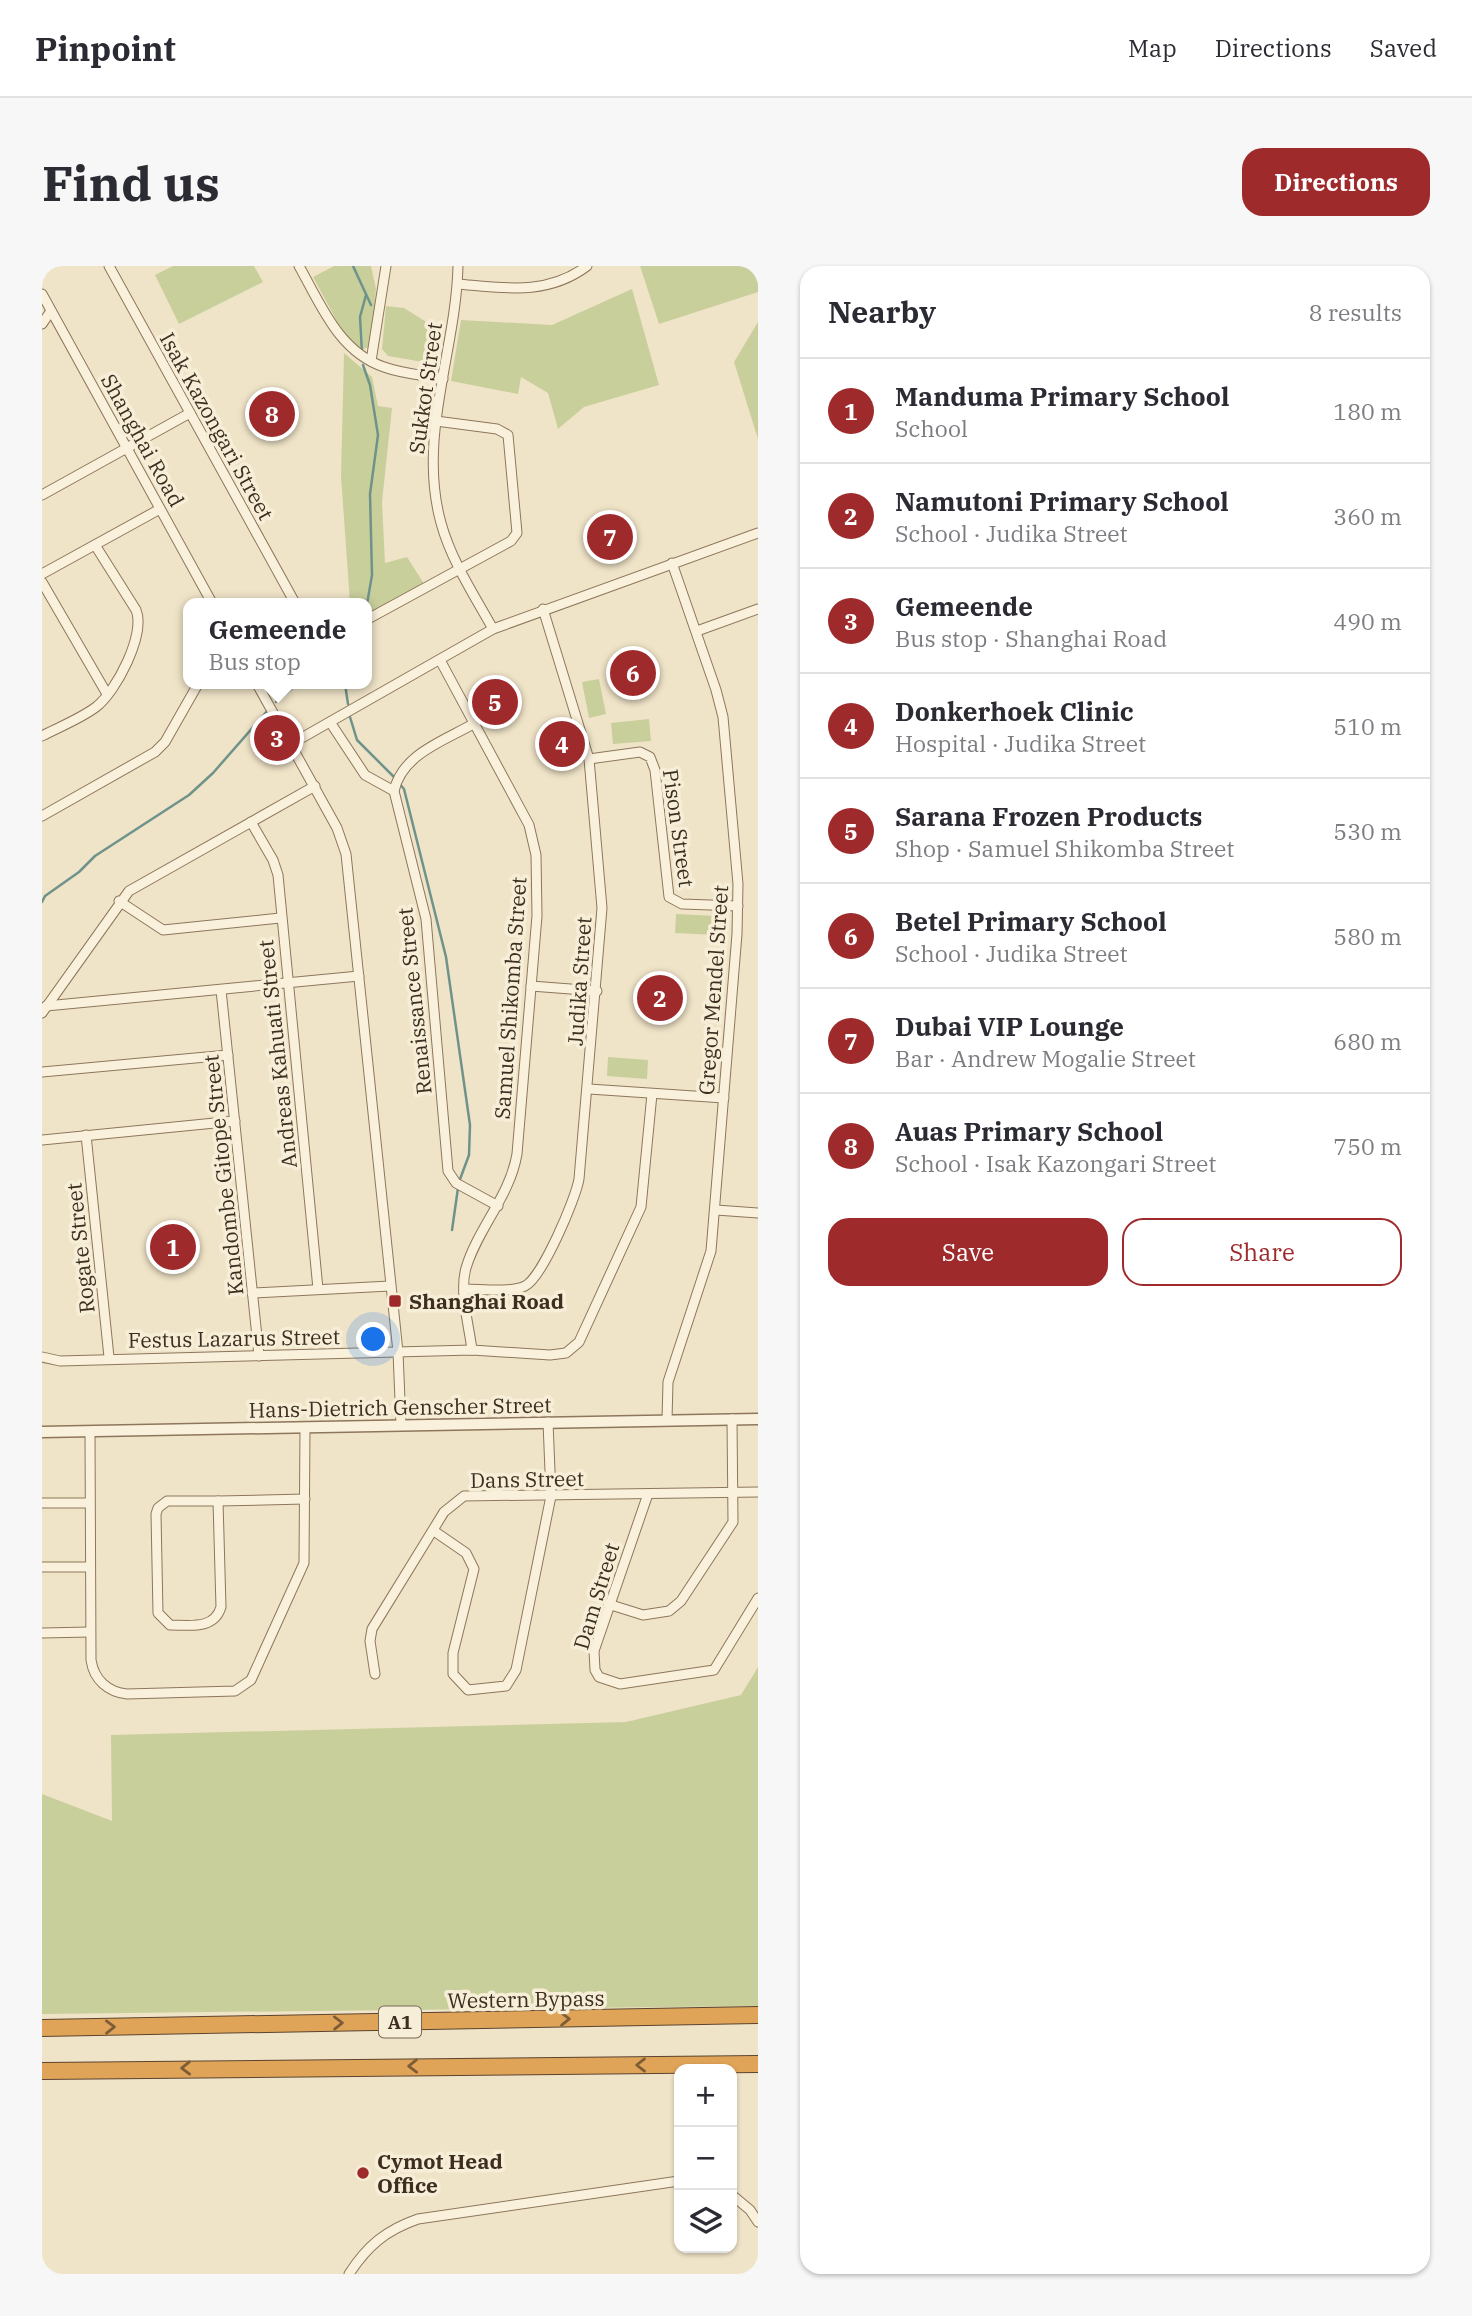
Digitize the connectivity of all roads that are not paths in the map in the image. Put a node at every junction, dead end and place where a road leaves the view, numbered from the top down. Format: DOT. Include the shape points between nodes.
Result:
graph roads {
  1 [pos="109,266"];
  2 [pos="299,266"];
  3 [pos="386,266"];
  4 [pos="458,266"];
  5 [pos="587,266"];
  6 [pos="458,284"];
  7 [pos="42,294"];
  8 [pos="51,310"];
  9 [pos="42,324"];
  10 [pos="372,361"];
  11 [pos="443,379"];
  12 [pos="190,413"];
  13 [pos="436,421"];
  14 [pos="128,448"];
  15 [pos="42,495"];
  16 [pos="160,509"];
  17 [pos="758,533"];
  18 [pos="95,545"];
  19 [pos="672,563"];
  20 [pos="459,568"];
  21 [pos="42,574"];
  22 [pos="42,582"];
  23 [pos="209,598"];
  24 [pos="292,598"];
  25 [pos="543,609"];
  26 [pos="758,609"];
  27 [pos="372,617"];
  28 [pos="493,629"];
  29 [pos="697,631"];
  30 [pos="440,660"];
  31 [pos="195,689"];
  32 [pos="260,689"];
  33 [pos="107,694"];
  34 [pos="330,722"];
  35 [pos="473,724"];
  36 [pos="42,736"];
  37 [pos="291,744"];
  38 [pos="589,759"];
  39 [pos="315,786"];
  40 [pos="394,791"];
  41 [pos="42,816"];
  42 [pos="251,822"];
  43 [pos="120,901"];
  44 [pos="738,906"];
  45 [pos="280,918"];
  46 [pos="359,976"];
  47 [pos="288,983"];
  48 [pos="531,986"];
  49 [pos="221,990"];
  50 [pos="597,991"];
  51 [pos="44,1009"];
  52 [pos="228,1055"];
  53 [pos="42,1072"];
  54 [pos="589,1089"];
  55 [pos="652,1094"];
  56 [pos="724,1098"];
  57 [pos="235,1121"];
  58 [pos="86,1135"];
  59 [pos="42,1140"];
  60 [pos="498,1206"];
  61 [pos="716,1210"];
  62 [pos="758,1213"];
  63 [pos="390,1286"];
  64 [pos="318,1289"];
  65 [pos="465,1289"];
  66 [pos="253,1293"];
  67 [pos="472,1350"];
  68 [pos="398,1352"];
  69 [pos="259,1356"];
  70 [pos="42,1357"];
  71 [pos="109,1357"];
  72 [pos="732,1419"];
  73 [pos="758,1419"];
  74 [pos="667,1420"];
  75 [pos="548,1422"];
  76 [pos="401,1425"];
  77 [pos="305,1429"];
  78 [pos="42,1432"];
  79 [pos="90,1432"];
  80 [pos="735,1490"];
  81 [pos="758,1492"];
  82 [pos="648,1494"];
  83 [pos="551,1496"];
  84 [pos="305,1499"];
  85 [pos="218,1501"];
  86 [pos="42,1503"];
  87 [pos="89,1503"];
  88 [pos="433,1531"];
  89 [pos="42,1567"];
  90 [pos="90,1567"];
  91 [pos="758,1598"];
  92 [pos="608,1604"];
  93 [pos="90,1632"];
  94 [pos="42,1633"];
  95 [pos="375,1674"];
  96 [pos="758,2015"];
  97 [pos="42,2028"];
  98 [pos="758,2064"];
  99 [pos="42,2071"];
  100 [pos="674,2182"];
  101 [pos="737,2199"];
  102 [pos="758,2222"];
  103 [pos="349,2274"];
  1 -- 12 [label="street, Isak Kazongari Street"];
  2 -- 10 [label="street" via="343,341"];
  3 -- 10 [label="street"];
  4 -- 6 [label="street, Sukkot Street"];
  5 -- 6 [label="street" via="571,277 535,289"];
  6 -- 11 [label="street, Sukkot Street"];
  7 -- 8 [label="street, Shanghai Road"];
  8 -- 9 [label="street"];
  8 -- 14 [label="street, Shanghai Road"];
  10 -- 11 [label="street"];
  11 -- 13 [label="street, Sukkot Street"];
  12 -- 14 [label="street"];
  12 -- 24 [label="street, Isak Kazongari Street"];
  13 -- 20 [label="street, Sukkot Street" via="432,460 439,514"];
  13 -- 20 [label="street" via="497,429 510,439 517,533 512,541"];
  14 -- 15 [label="street"];
  14 -- 16 [label="street, Shanghai Road"];
  16 -- 18 [label="street"];
  16 -- 23 [label="street, Shanghai Road"];
  17 -- 19 [label="street"];
  18 -- 21 [label="street"];
  18 -- 33 [label="street" via="140,620 139,637"];
  19 -- 25 [label="street"];
  19 -- 29 [label="street, Gregor Mendel Street"];
  20 -- 27 [label="street"];
  20 -- 28 [label="street, Sukkot Street"];
  22 -- 33 [label="street"];
  25 -- 28 [label="street"];
  25 -- 38 [label="street, Judika Street"];
  26 -- 29 [label="street"];
  28 -- 30 [label="street"];
  29 -- 44 [label="street, Gregor Mendel Street" via="723,718"];
  30 -- 34 [label="street"];
  30 -- 35 [label="street, Samuel Shikomba Street"];
  31 -- 41 [label="street" via="155,752"];
  32 -- 37 [label="street"];
  33 -- 36 [label="street" via="91,710"];
  34 -- 37 [label="street"];
  34 -- 40 [label="street" via="365,775"];
  35 -- 40 [label="street" via="414,758 400,773"];
  35 -- 48 [label="street, Samuel Shikomba Street" via="532,834 537,916"];
  37 -- 39 [label="street"];
  38 -- 44 [label="street, Pison Street" via="640,752 650,757 656,770 669,897 681,904"];
  38 -- 50 [label="street, Judika Street" via="602,908"];
  39 -- 42 [label="street"];
  39 -- 46 [label="street" via="346,854"];
  40 -- 60 [label="street, Renaissance Street" via="426,919 448,1171 456,1183"];
  42 -- 43 [label="street" via="138,884"];
  42 -- 45 [label="street, Andreas Kahuati Street" via="275,867"];
  43 -- 45 [label="street" via="163,930"];
  43 -- 51 [label="street"];
  44 -- 56 [label="street, Gregor Mendel Street"];
  45 -- 47 [label="street, Andreas Kahuati Street"];
  46 -- 47 [label="street"];
  46 -- 63 [label="street"];
  47 -- 49 [label="street"];
  47 -- 64 [label="street, Andreas Kahuati Street"];
  48 -- 50 [label="street"];
  48 -- 60 [label="street, Samuel Shikomba Street" via="517,1154"];
  49 -- 51 [label="street"];
  49 -- 52 [label="street, Kandombe Gitope Street"];
  50 -- 54 [label="street, Judika Street"];
  52 -- 53 [label="street"];
  52 -- 57 [label="street, Kandombe Gitope Street"];
  54 -- 55 [label="street"];
  54 -- 65 [label="street, Judika Street" via="578,1187 537,1275 519,1288"];
  55 -- 56 [label="street"];
  55 -- 67 [label="street, Festus Lazarus Street" via="641,1208 579,1342 566,1353 550,1355"];
  56 -- 61 [label="street, Gregor Mendel Street"];
  57 -- 58 [label="street"];
  57 -- 66 [label="street, Kandombe Gitope Street"];
  58 -- 59 [label="street"];
  58 -- 71 [label="street, Rogate Street"];
  60 -- 65 [label="street, Samuel Shikomba Street" via="467,1268"];
  61 -- 62 [label="street"];
  61 -- 74 [label="street, Gregor Mendel Street" via="708,1266 668,1382"];
  63 -- 64 [label="street"];
  63 -- 68 [label="street"];
  64 -- 66 [label="street"];
  65 -- 67 [label="street, Samuel Shikomba Street"];
  66 -- 69 [label="street, Kandombe Gitope Street"];
  67 -- 68 [label="street, Festus Lazarus Street"];
  68 -- 69 [label="street, Festus Lazarus Street"];
  68 -- 76 [label="street"];
  69 -- 71 [label="street, Festus Lazarus Street"];
  70 -- 71 [label="street, Festus Lazarus Street"];
  72 -- 73 [label="street, Hans-Dietrich Genscher Street"];
  72 -- 74 [label="street, Hans-Dietrich Genscher Street"];
  72 -- 80 [label="street"];
  74 -- 75 [label="street, Hans-Dietrich Genscher Street"];
  75 -- 76 [label="street, Hans-Dietrich Genscher Street"];
  75 -- 83 [label="street"];
  76 -- 77 [label="street, Hans-Dietrich Genscher Street"];
  77 -- 79 [label="street, Hans-Dietrich Genscher Street"];
  77 -- 84 [label="street"];
  78 -- 79 [label="street, Hans-Dietrich Genscher Street"];
  79 -- 87 [label="street"];
  80 -- 81 [label="street, Dans Street"];
  80 -- 82 [label="street, Dans Street"];
  80 -- 92 [label="street" via="733,1522 678,1606 638,1615"];
  82 -- 83 [label="street, Dans Street"];
  82 -- 92 [label="street, Dam Street"];
  83 -- 88 [label="street, Dans Street" via="464,1496 450,1504"];
  83 -- 88 [label="street" via="516,1670 502,1688 468,1690 453,1674 453,1653 474,1569 466,1553"];
  84 -- 85 [label="street"];
  84 -- 93 [label="street" via="302,1570 247,1685 228,1692 115,1692 93,1669"];
  85 -- 85 [label="street" via="167,1502 158,1508 158,1613 167,1624 200,1626 218,1615 222,1596"];
  86 -- 87 [label="street"];
  87 -- 90 [label="street"];
  88 -- 95 [label="street, Dans Street" via="372,1629"];
  89 -- 90 [label="street"];
  90 -- 93 [label="street"];
  91 -- 92 [label="street, Dam Street" via="714,1670 620,1684 605,1681 595,1670 594,1651"];
  93 -- 94 [label="street"];
  97 -- 96 [label="highway, Western Bypass / A1, one-way"];
  98 -- 99 [label="highway, A1, one-way"];
  100 -- 103 [label="street" via="418,2218 372,2243"];
  101 -- 102 [label="street"];
}
